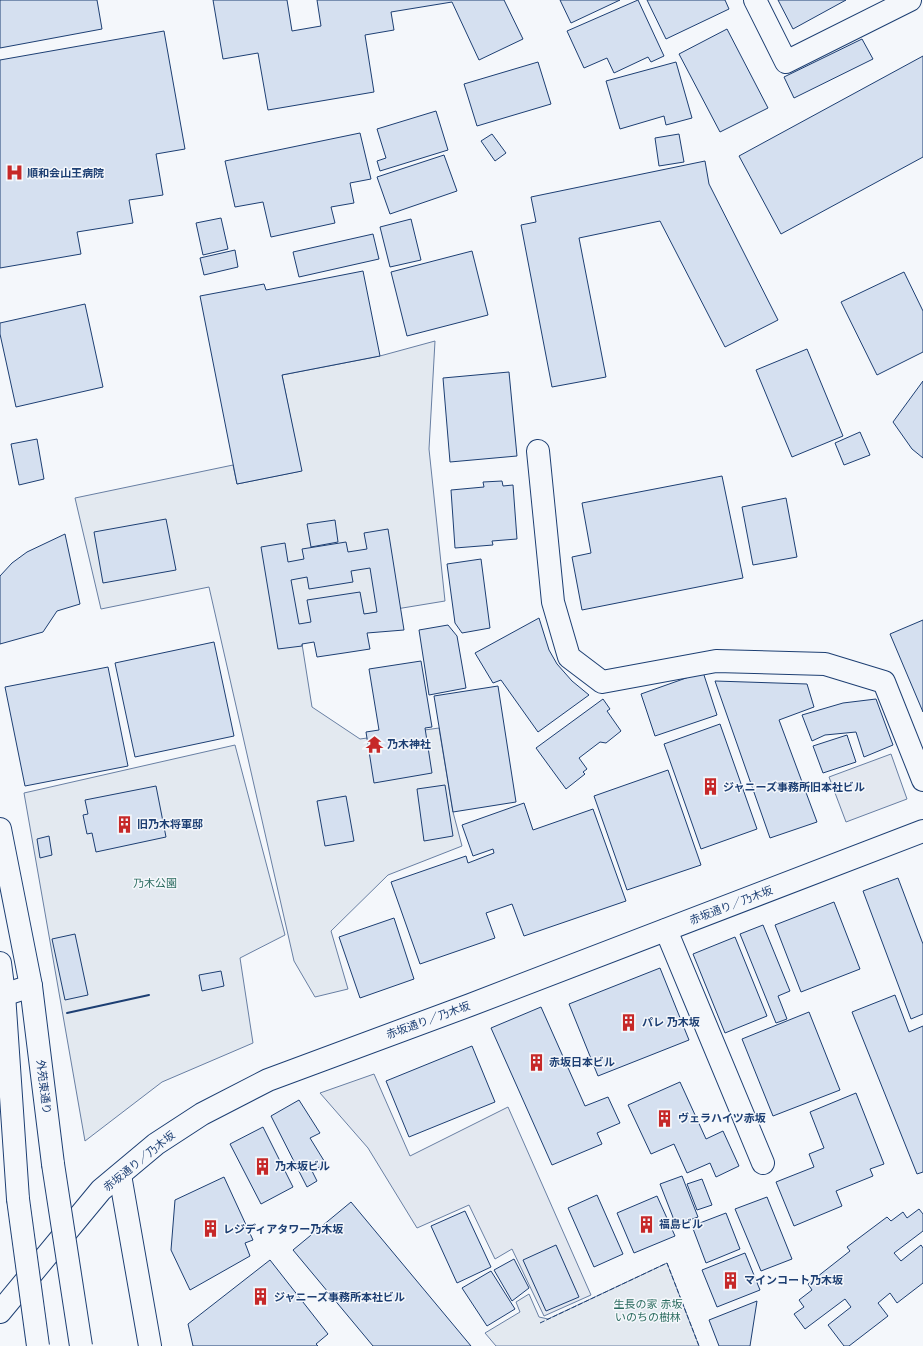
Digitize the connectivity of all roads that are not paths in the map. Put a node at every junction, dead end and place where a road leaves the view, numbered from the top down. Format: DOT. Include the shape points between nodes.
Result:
graph roads {
  1 [pos="755,0"];
  2 [pos="910,0"];
  3 [pos="538,451"];
  4 [pos="923,780"];
  5 [pos="0,829"];
  6 [pos="923,831"];
  7 [pos="666,930"];
  8 [pos="0,964"];
  9 [pos="31,986"];
  10 [pos="2,995"];
  11 [pos="763,1163"];
  12 [pos="120,1175"];
  13 [pos="0,1312"];
  14 [pos="38,1346"];
  15 [pos="81,1346"];
  16 [pos="150,1346"];
  1 -- 2 [label="main road" via="786,62"];
  3 -- 4 [label="main road" via="553,602 570,657 602,682 716,661 825,664 884,682"];
  5 -- 9 [label="main road, 外苑東通り"];
  6 -- 7 [label="main road, 赤坂通り／乃木坂"];
  7 -- 11 [label="main road"];
  7 -- 12 [label="main road, 赤坂通り／乃木坂" via="268,1080 202,1114 156,1144"];
  8 -- 10 [label="main road"];
  9 -- 10 [label="main road"];
  9 -- 15 [label="main road, 外苑東通り, bridge" via="53,1164"];
  10 -- 14 [label="main road, bridge" via="18,1199"];
  12 -- 13 [label="main road, 赤坂通り／乃木坂" via="101,1190"];
  12 -- 16 [label="main road"];
}
